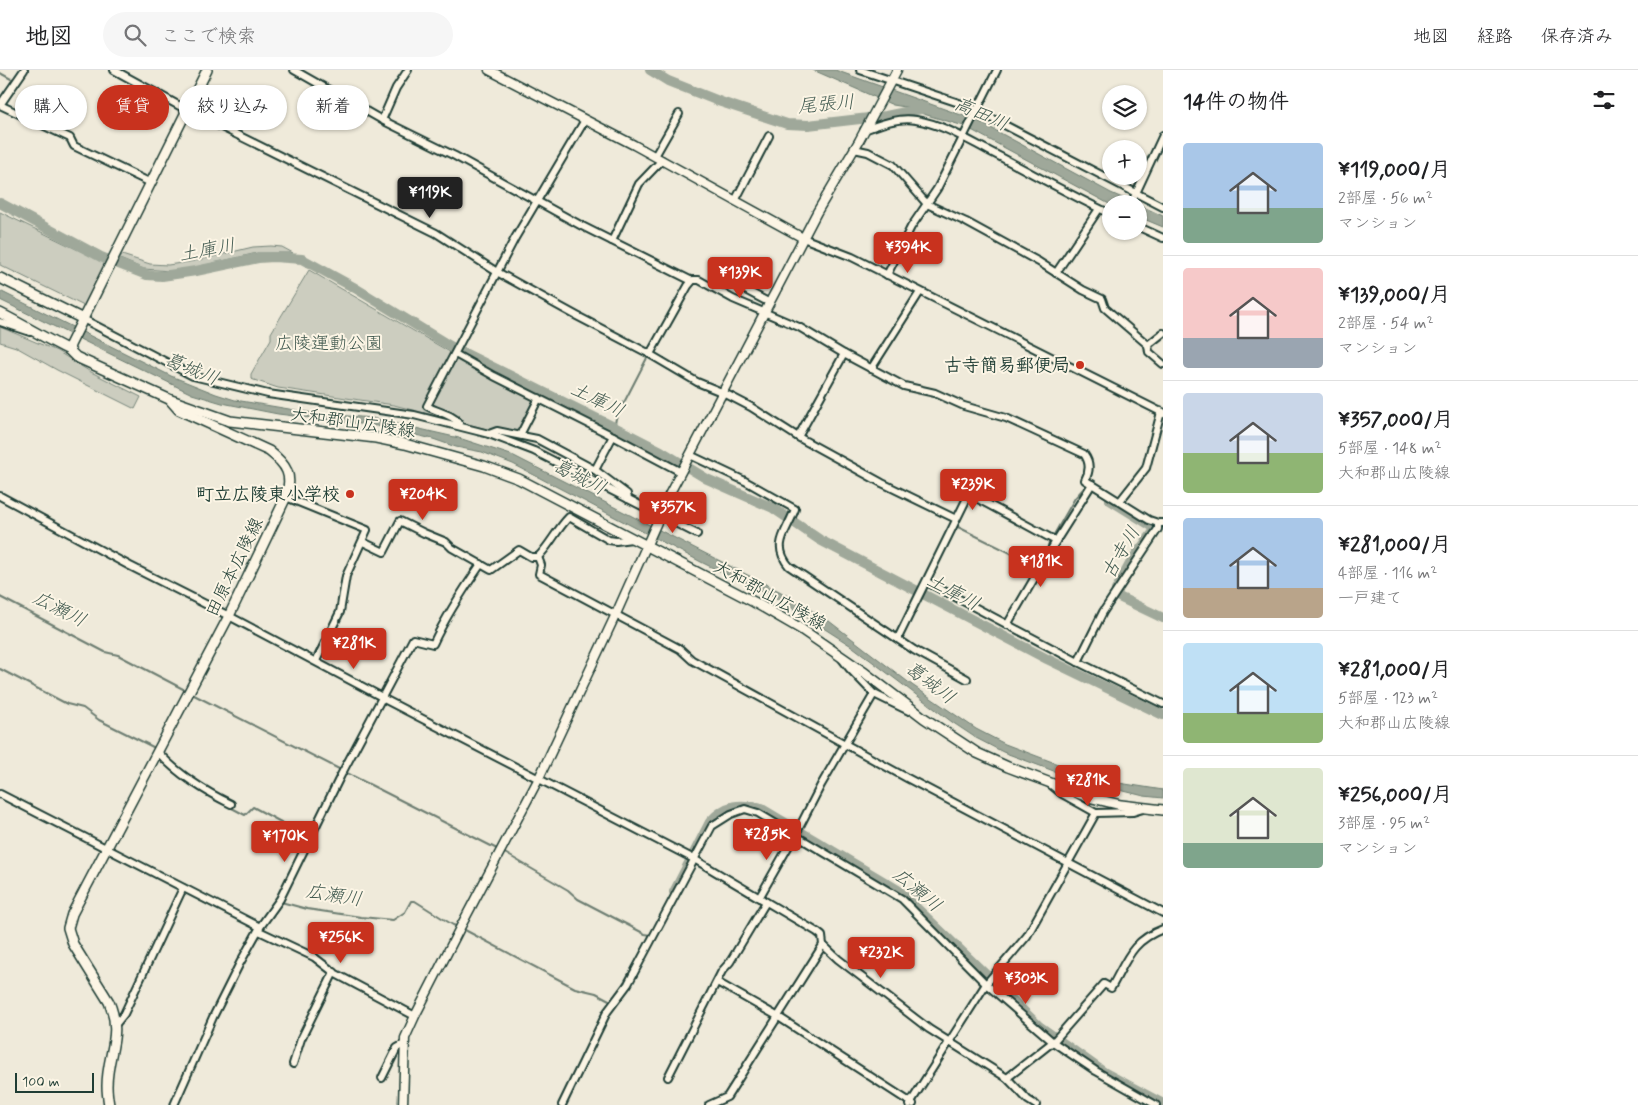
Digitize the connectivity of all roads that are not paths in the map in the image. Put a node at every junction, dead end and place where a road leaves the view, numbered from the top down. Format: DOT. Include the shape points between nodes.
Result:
graph roads {
  1 [pos="24,70"];
  2 [pos="114,70"];
  3 [pos="207,70"];
  4 [pos="294,70"];
  5 [pos="408,70"];
  6 [pos="489,70"];
  7 [pos="860,70"];
  8 [pos="897,70"];
  9 [pos="996,70"];
  10 [pos="307,73"];
  11 [pos="890,82"];
  12 [pos="200,85"];
  13 [pos="0,105"];
  14 [pos="179,106"];
  15 [pos="976,111"];
  16 [pos="679,114"];
  17 [pos="383,118"];
  18 [pos="585,120"];
  19 [pos="179,126"];
  20 [pos="866,127"];
  21 [pos="227,130"];
  22 [pos="1163,135"];
  23 [pos="769,136"];
  24 [pos="962,136"];
  25 [pos="854,149"];
  26 [pos="658,158"];
  27 [pos="151,183"];
  28 [pos="1136,194"];
  29 [pos="536,201"];
  30 [pos="735,201"];
  31 [pos="927,204"];
  32 [pos="1163,207"];
  33 [pos="1099,208"];
  34 [pos="1102,210"];
  35 [pos="1147,231"];
  36 [pos="803,238"];
  37 [pos="1163,238"];
  38 [pos="612,242"];
  39 [pos="497,272"];
  40 [pos="1056,273"];
  41 [pos="887,275"];
  42 [pos="721,277"];
  43 [pos="0,278"];
  44 [pos="692,281"];
  45 [pos="920,292"];
  46 [pos="770,303"];
  47 [pos="0,314"];
  48 [pos="764,314"];
  49 [pos="82,321"];
  50 [pos="0,322"];
  51 [pos="1163,332"];
  52 [pos="45,338"];
  53 [pos="1148,345"];
  54 [pos="70,348"];
  55 [pos="648,353"];
  56 [pos="455,354"];
  57 [pos="844,354"];
  58 [pos="1163,364"];
  59 [pos="871,368"];
  60 [pos="724,393"];
  61 [pos="539,398"];
  62 [pos="170,400"];
  63 [pos="1162,413"];
  64 [pos="459,426"];
  65 [pos="489,434"];
  66 [pos="520,435"];
  67 [pos="613,436"];
  68 [pos="798,437"];
  69 [pos="690,455"];
  70 [pos="595,470"];
  71 [pos="681,472"];
  72 [pos="1092,484"];
  73 [pos="0,496"];
  74 [pos="286,497"];
  75 [pos="628,499"];
  76 [pos="1120,501"];
  77 [pos="660,515"];
  78 [pos="956,519"];
  79 [pos="1161,523"];
  80 [pos="697,534"];
  81 [pos="632,539"];
  82 [pos="1056,541"];
  83 [pos="363,542"];
  84 [pos="645,546"];
  85 [pos="538,557"];
  86 [pos="481,564"];
  87 [pos="925,584"];
  88 [pos="616,614"];
  89 [pos="229,616"];
  90 [pos="1007,625"];
  91 [pos="898,638"];
  92 [pos="838,653"];
  93 [pos="316,662"];
  94 [pos="1078,662"];
  95 [pos="967,680"];
  96 [pos="874,694"];
  97 [pos="382,698"];
  98 [pos="1163,704"];
  99 [pos="924,718"];
  100 [pos="845,744"];
  101 [pos="158,752"];
  102 [pos="538,778"];
  103 [pos="1050,784"];
  104 [pos="0,794"];
  105 [pos="231,804"];
  106 [pos="1146,808"];
  107 [pos="1163,810"];
  108 [pos="1096,813"];
  109 [pos="796,832"];
  110 [pos="107,848"];
  111 [pos="691,858"];
  112 [pos="1068,863"];
  113 [pos="183,888"];
  114 [pos="762,900"];
  115 [pos="1163,913"];
  116 [pos="259,929"];
  117 [pos="1163,929"];
  118 [pos="823,945"];
  119 [pos="334,972"];
  120 [pos="717,982"];
  121 [pos="987,983"];
  122 [pos="415,1016"];
  123 [pos="777,1016"];
  124 [pos="116,1024"];
  125 [pos="1055,1040"];
  126 [pos="950,1042"];
  127 [pos="404,1044"];
  128 [pos="293,1064"];
  129 [pos="668,1077"];
  130 [pos="382,1078"];
  131 [pos="1007,1078"];
  132 [pos="911,1104"];
  133 [pos="109,1105"];
  134 [pos="174,1105"];
  135 [pos="403,1105"];
  136 [pos="562,1105"];
  137 [pos="708,1105"];
  138 [pos="1036,1105"];
  139 [pos="1156,1105"];
  1 -- 13 [label="street"];
  2 -- 14 [label="street"];
  3 -- 12 [label="main road"];
  4 -- 10 [label="street"];
  5 -- 17 [label="street"];
  6 -- 18 [label="street"];
  7 -- 11 [label="street"];
  8 -- 11 [label="street"];
  9 -- 15 [label="street"];
  10 -- 17 [label="street"];
  11 -- 15 [label="street"];
  11 -- 20 [label="street"];
  13 -- 27 [label="street" via="70,138 74,146"];
  15 -- 24 [label="street"];
  15 -- 28 [label="street"];
  16 -- 26 [label="street"];
  17 -- 29 [label="street"];
  18 -- 26 [label="street"];
  18 -- 29 [label="street"];
  19 -- 27 [label="main road"];
  20 -- 24 [label="street" via="915,119"];
  20 -- 25 [label="street"];
  21 -- 39 [label="street" via="436,233"];
  22 -- 28 [label="street"];
  23 -- 30 [label="street"];
  24 -- 31 [label="street"];
  24 -- 33 [label="street"];
  25 -- 31 [label="street" via="894,165"];
  25 -- 36 [label="street"];
  26 -- 30 [label="street"];
  26 -- 38 [label="street" via="639,184"];
  27 -- 49 [label="main road"];
  28 -- 32 [label="street"];
  29 -- 38 [label="street"];
  29 -- 39 [label="street"];
  30 -- 36 [label="street"];
  31 -- 40 [label="street" via="966,222"];
  31 -- 41 [label="street" via="911,227"];
  33 -- 34 [label="street"];
  33 -- 40 [label="street"];
  35 -- 37 [label="street"];
  36 -- 41 [label="street"];
  36 -- 46 [label="street"];
  38 -- 44 [label="street"];
  39 -- 55 [label="street"];
  39 -- 56 [label="street"];
  40 -- 53 [label="street" via="1102,299 1105,308"];
  41 -- 45 [label="street"];
  42 -- 46 [label="street"];
  43 -- 49 [label="main road"];
  44 -- 48 [label="street" via="699,280"];
  44 -- 55 [label="street"];
  45 -- 59 [label="street"];
  45 -- 63 [label="street"];
  46 -- 48 [label="street"];
  47 -- 52 [label="main road, 田原本広陵線"];
  48 -- 57 [label="street" via="799,327"];
  48 -- 60 [label="street"];
  49 -- 54 [label="main road"];
  49 -- 64 [label="street" via="193,376 268,394 392,411"];
  50 -- 52 [label="street"];
  51 -- 53 [label="street"];
  52 -- 54 [label="main road, 田原本広陵線"];
  53 -- 58 [label="street" via="1149,352"];
  54 -- 62 [label="main road, 田原本広陵線" via="84,362"];
  55 -- 60 [label="street"];
  56 -- 61 [label="street"];
  56 -- 64 [label="street" via="427,406 456,420"];
  57 -- 59 [label="street"];
  57 -- 68 [label="street"];
  59 -- 72 [label="street" via="904,386 935,393 964,406 1006,418 1084,454 1089,468 1085,480"];
  60 -- 68 [label="street"];
  60 -- 69 [label="street"];
  61 -- 66 [label="street"];
  61 -- 67 [label="street"];
  62 -- 74 [label="main road, 田原本広陵線" via="179,410 269,451 279,459 290,480"];
  62 -- 81 [label="main road, 大和郡山広陵線" via="230,421 376,438 484,466 519,479"];
  63 -- 76 [label="street" via="1146,468"];
  64 -- 65 [label="street"];
  65 -- 66 [label="street" via="497,431"];
  65 -- 75 [label="street" via="534,451"];
  66 -- 70 [label="street" via="537,438"];
  67 -- 70 [label="street"];
  67 -- 71 [label="street"];
  68 -- 78 [label="street"];
  69 -- 71 [label="street"];
  69 -- 91 [label="street" via="794,509 780,543 782,557 789,566"];
  70 -- 75 [label="street" via="627,494"];
  71 -- 77 [label="street"];
  72 -- 76 [label="street"];
  72 -- 82 [label="street"];
  73 -- 89 [label="street"];
  74 -- 83 [label="street" via="367,530"];
  74 -- 89 [label="main road, 田原本広陵線"];
  75 -- 77 [label="street"];
  76 -- 79 [label="street" via="1149,520"];
  77 -- 80 [label="street"];
  77 -- 84 [label="street"];
  78 -- 82 [label="street" via="970,494"];
  78 -- 87 [label="street"];
  79 -- 94 [label="street" via="1103,612"];
  81 -- 84 [label="main road, 大和郡山広陵線"];
  81 -- 85 [label="street" via="609,540 569,517"];
  82 -- 90 [label="street"];
  83 -- 86 [label="street" via="384,552 400,521 446,542"];
  83 -- 93 [label="street" via="346,576 340,612"];
  84 -- 88 [label="street"];
  84 -- 92 [label="main road, 大和郡山広陵線" via="778,615"];
  85 -- 86 [label="street" via="519,550 493,569"];
  85 -- 88 [label="street" via="541,565 539,574"];
  86 -- 97 [label="street" via="433,644 413,639"];
  87 -- 90 [label="street"];
  87 -- 91 [label="street"];
  88 -- 100 [label="street"];
  88 -- 102 [label="street"];
  89 -- 93 [label="street"];
  89 -- 101 [label="main road, 田原本広陵線"];
  90 -- 94 [label="street"];
  91 -- 95 [label="street"];
  92 -- 96 [label="street"];
  92 -- 99 [label="main road, 大和郡山広陵線"];
  93 -- 97 [label="street"];
  94 -- 98 [label="street"];
  96 -- 99 [label="street"];
  96 -- 100 [label="street"];
  97 -- 102 [label="street"];
  97 -- 116 [label="street" via="278,901"];
  99 -- 103 [label="main road, 大和郡山広陵線" via="977,752"];
  100 -- 109 [label="street"];
  100 -- 112 [label="street"];
  101 -- 105 [label="street" via="188,780"];
  101 -- 110 [label="main road, 田原本広陵線"];
  102 -- 111 [label="street"];
  102 -- 122 [label="street"];
  103 -- 106 [label="main road, 大和郡山広陵線" via="1106,802"];
  103 -- 108 [label="street"];
  104 -- 110 [label="street"];
  106 -- 107 [label="main road, 大和郡山広陵線"];
  106 -- 108 [label="street" via="1133,812"];
  108 -- 112 [label="street"];
  109 -- 111 [label="street" via="746,809 712,826"];
  109 -- 114 [label="street"];
  109 -- 121 [label="street" via="902,899"];
  110 -- 113 [label="street"];
  110 -- 124 [label="main road, 田原本広陵線" via="72,914 68,928 73,944 109,1002"];
  111 -- 114 [label="street"];
  111 -- 136 [label="street" via="628,984 607,1012"];
  112 -- 115 [label="street"];
  112 -- 121 [label="street" via="1027,936"];
  113 -- 116 [label="street"];
  113 -- 124 [label="street" via="124,1014"];
  114 -- 118 [label="street" via="818,932"];
  114 -- 120 [label="street"];
  116 -- 119 [label="street" via="314,957"];
  116 -- 134 [label="street" via="220,1004"];
  117 -- 125 [label="street" via="1142,939 1111,988 1104,984"];
  118 -- 123 [label="street"];
  118 -- 126 [label="street"];
  119 -- 122 [label="street"];
  119 -- 128 [label="street" via="301,1039"];
  120 -- 123 [label="street"];
  120 -- 129 [label="street"];
  121 -- 125 [label="street"];
  121 -- 126 [label="street"];
  122 -- 127 [label="street"];
  123 -- 132 [label="street"];
  123 -- 137 [label="street" via="727,1097"];
  124 -- 133 [label="main road, 田原本広陵線" via="107,1086"];
  125 -- 131 [label="street"];
  125 -- 139 [label="street" via="1096,1071"];
  126 -- 131 [label="street"];
  126 -- 132 [label="street"];
  127 -- 130 [label="street" via="397,1048"];
  127 -- 135 [label="street"];
  131 -- 138 [label="street"];
}
